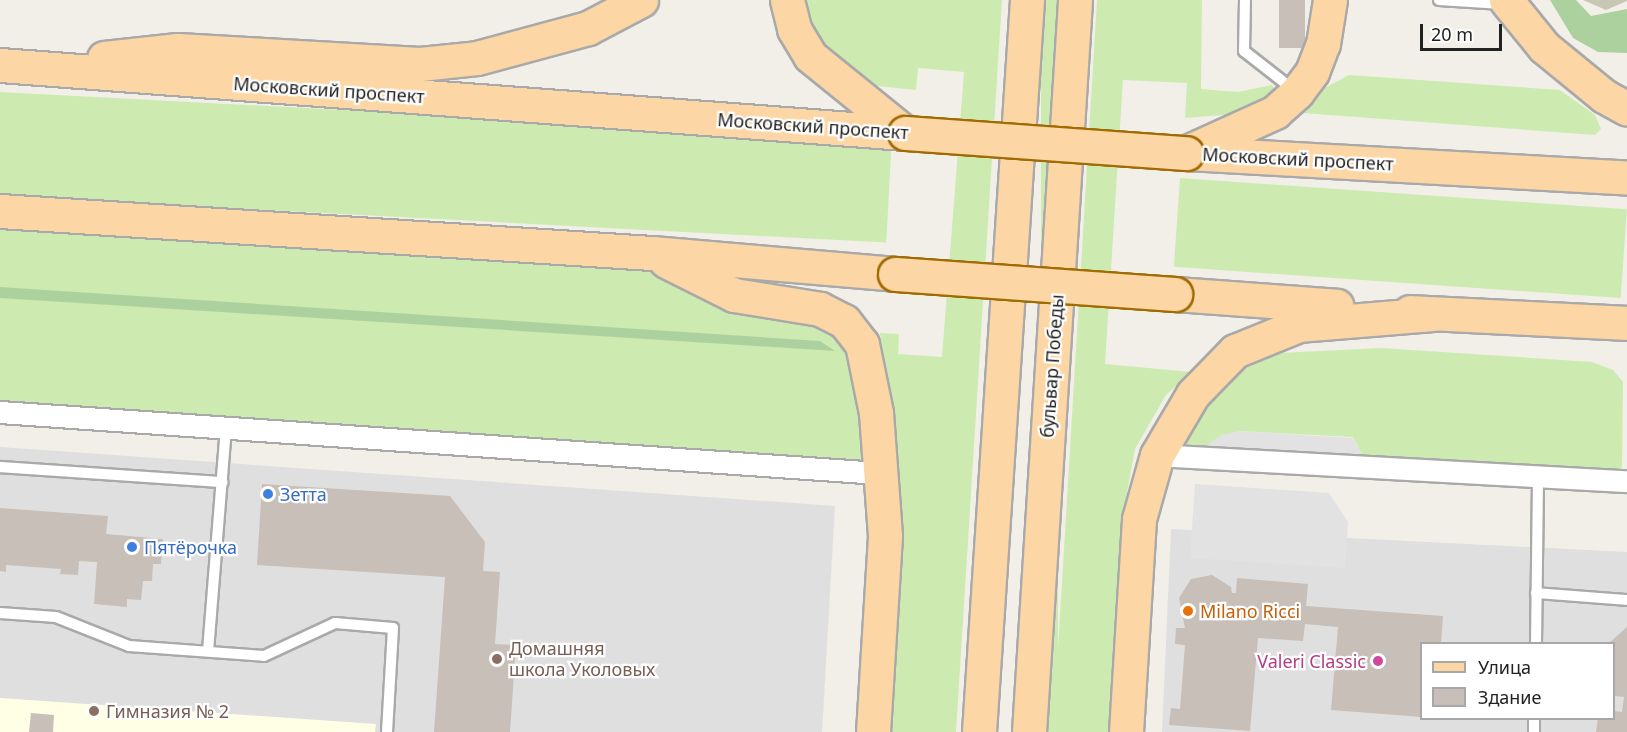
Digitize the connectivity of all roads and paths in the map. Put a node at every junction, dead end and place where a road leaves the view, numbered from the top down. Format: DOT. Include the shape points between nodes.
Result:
graph roads {
  1 [pos="641,0"];
  2 [pos="787,0"];
  3 [pos="1027,0"];
  4 [pos="1076,0"];
  5 [pos="1245,0"];
  6 [pos="1330,0"];
  7 [pos="1439,0"];
  8 [pos="1507,2"];
  9 [pos="8,66"];
  10 [pos="1297,92"];
  11 [pos="1627,109"];
  12 [pos="905,133"];
  13 [pos="1186,153"];
  14 [pos="1627,178"];
  15 [pos="0,211"];
  16 [pos="652,253"];
  17 [pos="1432,314"];
  18 [pos="1627,323"];
  19 [pos="0,412"];
  20 [pos="226,428"];
  21 [pos="1157,455"];
  22 [pos="0,467"];
  23 [pos="880,473"];
  24 [pos="1538,476"];
  25 [pos="222,482"];
  26 [pos="1627,482"];
  27 [pos="1536,593"];
  28 [pos="1627,600"];
  29 [pos="0,613"];
  30 [pos="1536,642"];
  31 [pos="208,651"];
  32 [pos="387,732"];
  33 [pos="873,732"];
  34 [pos="978,732"];
  35 [pos="1029,732"];
  36 [pos="1126,732"];
  1 -- 9 [label="main road" via="588,28 477,58 420,64 178,50"];
  2 -- 12 [label="main road" via="794,29 810,56"];
  3 -- 34 [label="main road"];
  4 -- 35 [label="main road, бульвар Победы"];
  5 -- 10 [label="lane" via="1244,51"];
  6 -- 10 [label="main road" via="1323,44 1312,72"];
  7 -- 8 [label="lane"];
  8 -- 11 [label="main road" via="1544,47 1604,96"];
  9 -- 12 [label="main road, Московский проспект"];
  10 -- 13 [label="main road" via="1275,112"];
  12 -- 13 [label="main road, Московский проспект, bridge"];
  13 -- 14 [label="main road, Московский проспект"];
  15 -- 16 [label="main road"];
  16 -- 17 [label="main road, bridge"];
  16 -- 23 [label="main road" via="734,295 820,309 844,321 862,344 869,372"];
  17 -- 18 [label="main road"];
  17 -- 21 [label="main road" via="1299,325 1235,351 1193,394"];
  19 -- 20 [label="street"];
  20 -- 23 [label="street"];
  20 -- 25 [label="lane"];
  21 -- 24 [label="street"];
  21 -- 36 [label="main road" via="1139,519"];
  22 -- 25 [label="lane"];
  23 -- 33 [label="main road" via="885,536"];
  24 -- 26 [label="street"];
  24 -- 27 [label="lane"];
  25 -- 31 [label="lane"];
  27 -- 28 [label="lane"];
  27 -- 30 [label="lane"];
  29 -- 31 [label="lane" via="56,617 129,646"];
  31 -- 32 [label="lane" via="264,656 335,623 393,628"];
}
